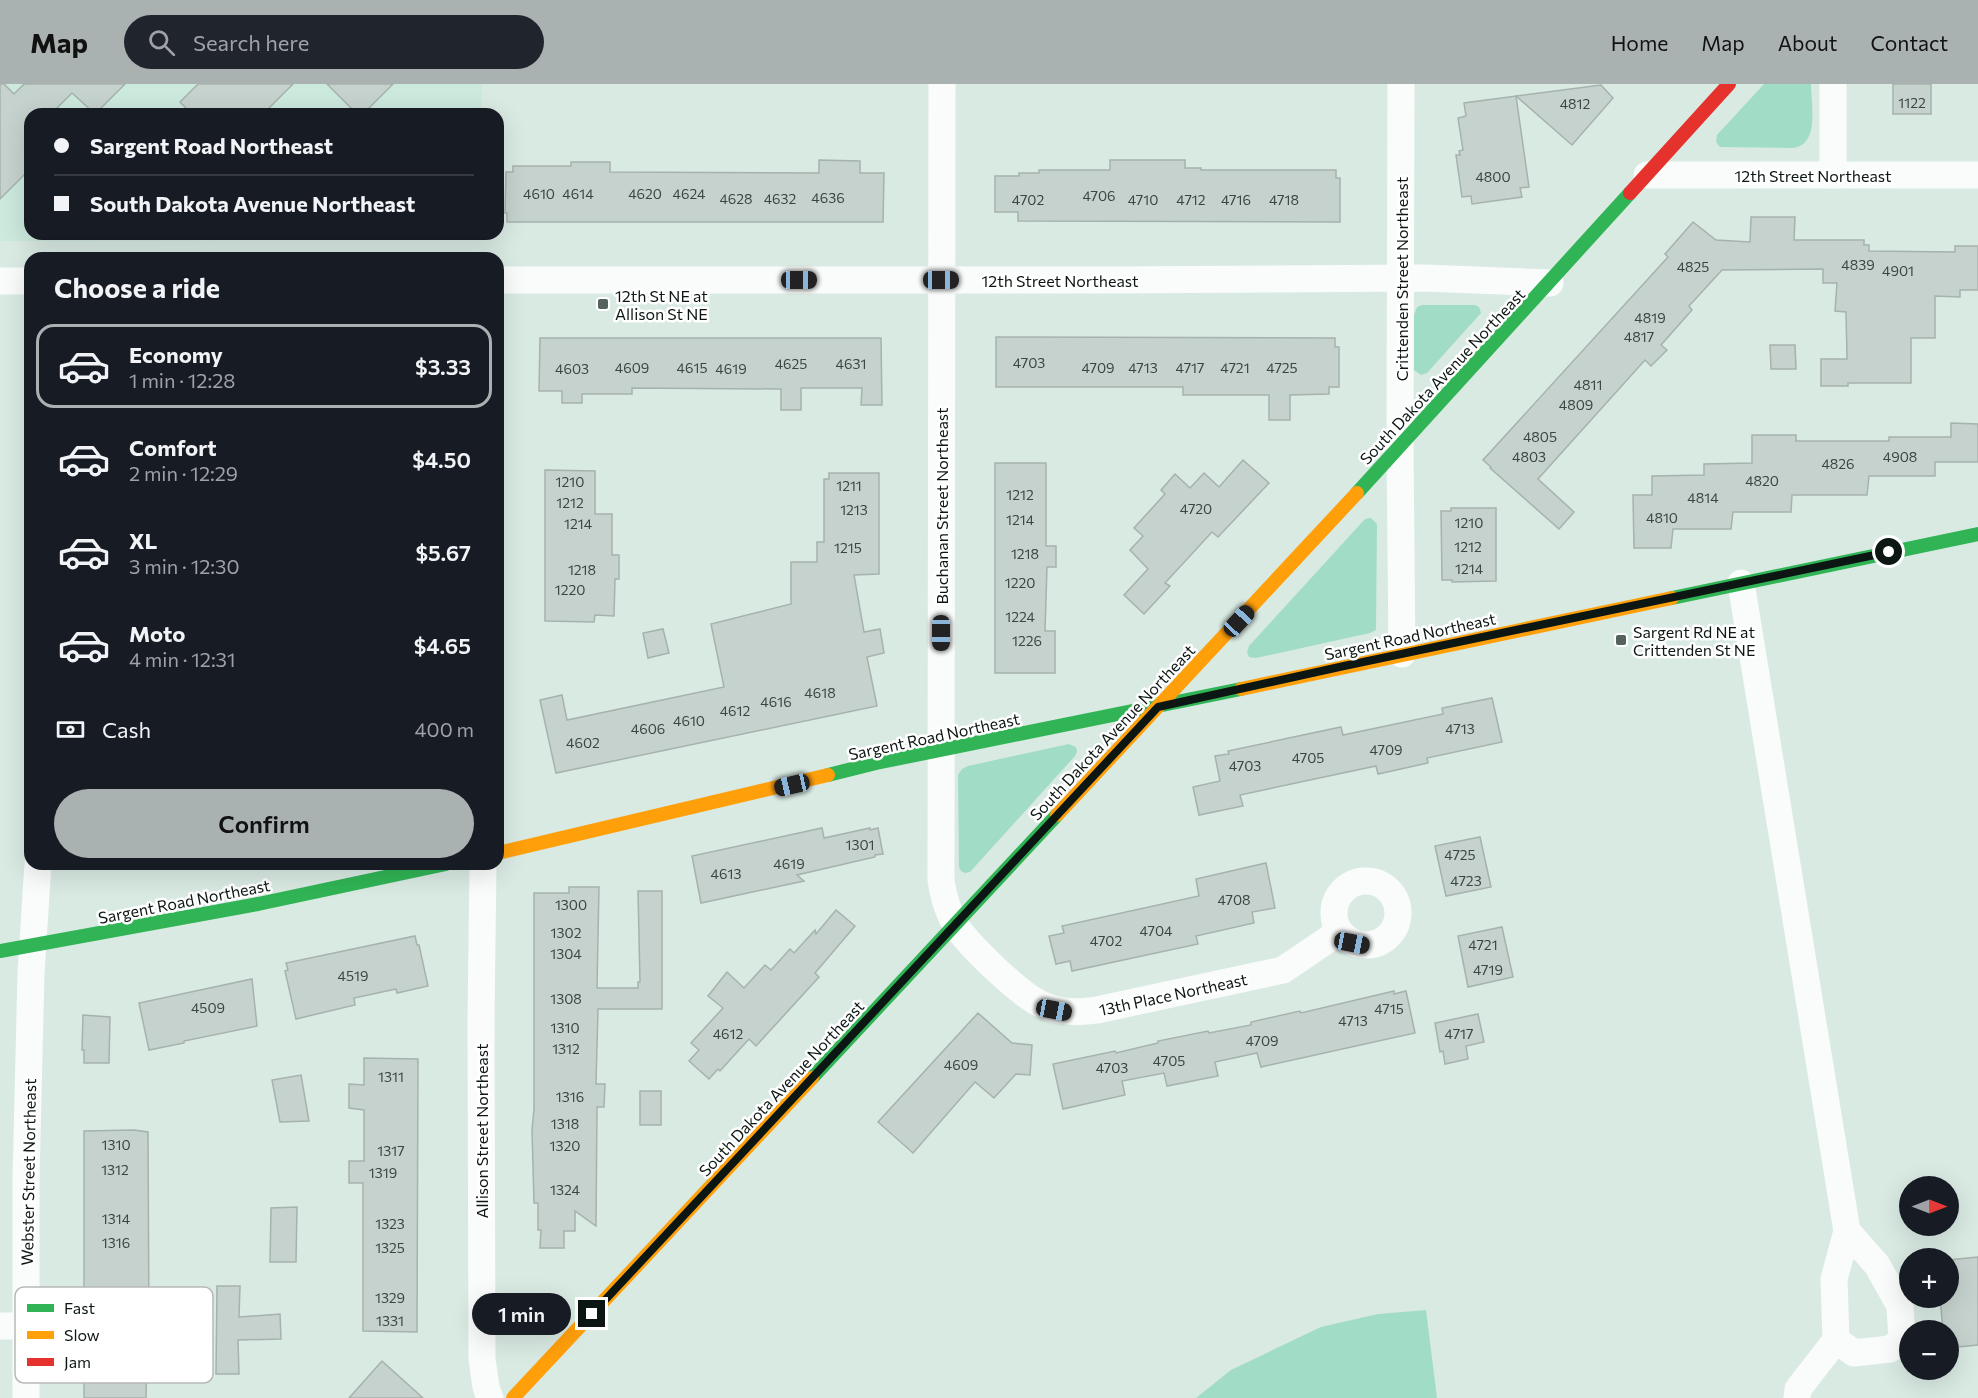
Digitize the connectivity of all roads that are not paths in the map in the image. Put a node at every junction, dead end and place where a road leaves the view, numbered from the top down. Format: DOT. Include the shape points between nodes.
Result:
graph roads {
  1 [pos="942,84"];
  2 [pos="1401,84"];
  3 [pos="1730,84"];
  4 [pos="1833,84"];
  5 [pos="1833,175"];
  6 [pos="1978,175"];
  7 [pos="1647,176"];
  8 [pos="1401,278"];
  9 [pos="504,280"];
  10 [pos="941,280"];
  11 [pos="0,281"];
  12 [pos="24,281"];
  13 [pos="1550,283"];
  14 [pos="1400,446"];
  15 [pos="1978,534"];
  16 [pos="1741,583"];
  17 [pos="1402,654"];
  18 [pos="1158,707"];
  19 [pos="941,750"];
  20 [pos="504,852"];
  21 [pos="38,870"];
  22 [pos="418,870"];
  23 [pos="483,870"];
  24 [pos="956,924"];
  25 [pos="1339,932"];
  26 [pos="33,946"];
  27 [pos="0,951"];
  28 [pos="1847,1231"];
  29 [pos="16,1287"];
  30 [pos="15,1303"];
  31 [pos="13,1326"];
  32 [pos="1836,1340"];
  33 [pos="23,1383"];
  34 [pos="26,1398"];
  35 [pos="490,1398"];
  36 [pos="513,1398"];
  37 [pos="1797,1398"];
  1 -- 10 [label="street, Buchanan Street Northeast"];
  2 -- 8 [label="street, Crittenden Street Northeast"];
  3 -- 7 [label="main road, South Dakota Avenue Northeast"];
  4 -- 5 [label="street"];
  5 -- 6 [label="street, 12th Street Northeast"];
  5 -- 7 [label="street, 12th Street Northeast"];
  7 -- 13 [label="main road, South Dakota Avenue Northeast"];
  8 -- 10 [label="street, 12th Street Northeast"];
  8 -- 13 [label="street, 12th Street Northeast"];
  8 -- 14 [label="street, Crittenden Street Northeast"];
  9 -- 10 [label="street, 12th Street Northeast"];
  10 -- 19 [label="street, Buchanan Street Northeast"];
  11 -- 12 [label="street"];
  13 -- 14 [label="main road, South Dakota Avenue Northeast"];
  14 -- 17 [label="street, Crittenden Street Northeast"];
  14 -- 18 [label="main road, South Dakota Avenue Northeast"];
  15 -- 16 [label="main road, Sargent Road Northeast"];
  16 -- 17 [label="main road, Sargent Road Northeast"];
  16 -- 28 [label="street"];
  17 -- 18 [label="main road, Sargent Road Northeast"];
  18 -- 19 [label="main road, Sargent Road Northeast"];
  18 -- 24 [label="main road, South Dakota Avenue Northeast"];
  19 -- 20 [label="main road, Sargent Road Northeast"];
  19 -- 24 [label="street, Buchanan Street Northeast" via="941,880"];
  21 -- 26 [label="street, Webster Street Northeast"];
  22 -- 26 [label="main road, Sargent Road Northeast"];
  23 -- 35 [label="street, Allison Street Northeast" via="482,1359"];
  24 -- 25 [label="street, 13th Place Northeast" via="975,948 1028,997 1040,1005 1068,1012 1097,1010 1283,970"];
  24 -- 36 [label="main road, South Dakota Avenue Northeast"];
  26 -- 27 [label="main road, Sargent Road Northeast"];
  26 -- 29 [label="street, Webster Street Northeast" via="26,1179"];
  28 -- 32 [label="street" via="1834,1280"];
  28 -- 32 [label="street" via="1877,1265 1900,1306 1902,1340 1890,1349 1854,1353"];
  30 -- 31 [label="street, Webster Street Northeast"];
  32 -- 37 [label="street" via="1798,1389"];
  33 -- 34 [label="street, Webster Street Northeast"];
}
